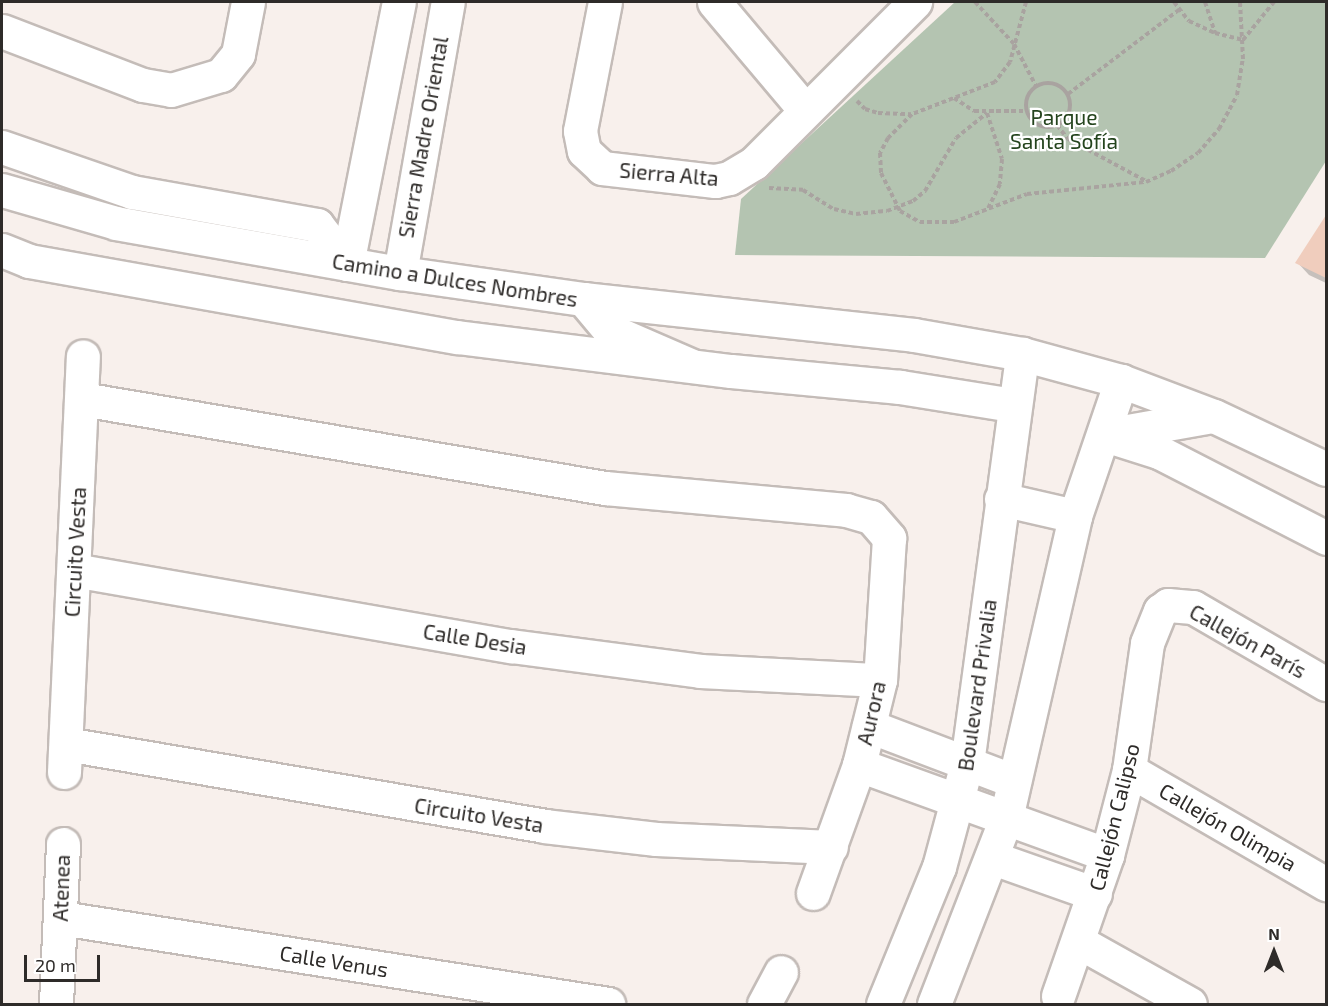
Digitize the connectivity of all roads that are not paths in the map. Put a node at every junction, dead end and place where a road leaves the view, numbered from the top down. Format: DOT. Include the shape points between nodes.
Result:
graph roads {
  1 [pos="248,2"];
  2 [pos="399,2"];
  3 [pos="448,2"];
  4 [pos="605,2"];
  5 [pos="714,2"];
  6 [pos="914,2"];
  7 [pos="2,31"];
  8 [pos="384,73"];
  9 [pos="432,82"];
  10 [pos="805,110"];
  11 [pos="369,146"];
  12 [pos="2,147"];
  13 [pos="418,156"];
  14 [pos="2,190"];
  15 [pos="2,250"];
  16 [pos="347,264"];
  17 [pos="400,273"];
  18 [pos="583,299"];
  19 [pos="1022,354"];
  20 [pos="83,356"];
  21 [pos="690,365"];
  22 [pos="1121,381"];
  23 [pos="82,399"];
  24 [pos="1013,405"];
  25 [pos="1214,416"];
  26 [pos="1105,435"];
  27 [pos="1326,469"];
  28 [pos="1001,499"];
  29 [pos="1075,516"];
  30 [pos="1326,538"];
  31 [pos="74,570"];
  32 [pos="1168,605"];
  33 [pos="880,680"];
  34 [pos="1326,684"];
  35 [pos="869,726"];
  36 [pos="967,763"];
  37 [pos="859,765"];
  38 [pos="1129,770"];
  39 [pos="1014,781"];
  40 [pos="958,800"];
  41 [pos="1006,818"];
  42 [pos="63,844"];
  43 [pos="831,847"];
  44 [pos="1107,855"];
  45 [pos="993,858"];
  46 [pos="1326,884"];
  47 [pos="813,893"];
  48 [pos="1095,894"];
  49 [pos="61,918"];
  50 [pos="1079,942"];
  51 [pos="781,972"];
  52 [pos="1058,996"];
  53 [pos="56,1005"];
  54 [pos="608,1005"];
  55 [pos="764,1005"];
  56 [pos="883,1005"];
  57 [pos="934,1005"];
  58 [pos="1190,1005"];
  1 -- 7 [label="street" via="238,54 222,75 171,90 143,85"];
  2 -- 8 [label="street"];
  3 -- 9 [label="street, Sierra Madre Oriental"];
  4 -- 10 [label="street, Sierra Alta" via="579,131 584,151 602,168 715,181 742,172"];
  5 -- 10 [label="street"];
  6 -- 10 [label="street, Sierra Alta"];
  8 -- 9 [label="street"];
  8 -- 11 [label="street"];
  9 -- 13 [label="street, Sierra Madre Oriental"];
  11 -- 13 [label="street"];
  11 -- 16 [label="street"];
  12 -- 16 [label="street" via="132,192 317,225"];
  13 -- 17 [label="street, Sierra Madre Oriental"];
  14 -- 16 [label="street, Camino a Dulces Nombres" via="116,223"];
  15 -- 21 [label="street" via="29,261 457,337"];
  16 -- 17 [label="street, Camino a Dulces Nombres"];
  17 -- 18 [label="street, Camino a Dulces Nombres"];
  18 -- 19 [label="street, Camino a Dulces Nombres" via="914,335"];
  18 -- 21 [label="street" via="609,330"];
  19 -- 22 [label="street, Camino a Dulces Nombres"];
  19 -- 24 [label="street, Boulevard Privalia"];
  20 -- 23 [label="street, Circuito Vesta"];
  21 -- 24 [label="street" via="900,387"];
  22 -- 25 [label="street, Camino a Dulces Nombres"];
  22 -- 26 [label="street"];
  23 -- 31 [label="street, Circuito Vesta"];
  23 -- 33 [label="street, Aurora" via="605,488 846,510 870,517 889,538"];
  24 -- 28 [label="street, Boulevard Privalia"];
  25 -- 26 [label="street"];
  25 -- 27 [label="street, Camino a Dulces Nombres"];
  26 -- 29 [label="street"];
  26 -- 30 [label="street" via="1159,452"];
  28 -- 29 [label="street"];
  28 -- 36 [label="street, Boulevard Privalia"];
  29 -- 39 [label="street"];
  31 -- 33 [label="street, Calle Desia" via="523,648 700,671"];
  31 -- 43 [label="street, Circuito Vesta" via="65,758 543,826 656,839"];
  32 -- 34 [label="street, Callejón París" via="1192,607"];
  32 -- 38 [label="street, Callejón Calipso" via="1156,617 1147,643"];
  33 -- 35 [label="street, Aurora"];
  35 -- 36 [label="street"];
  35 -- 37 [label="street, Aurora"];
  36 -- 39 [label="street"];
  36 -- 40 [label="street, Boulevard Privalia"];
  37 -- 40 [label="street"];
  37 -- 43 [label="street, Aurora"];
  38 -- 44 [label="street, Callejón Calipso"];
  38 -- 46 [label="street, Callejón Olimpia"];
  39 -- 41 [label="street"];
  40 -- 41 [label="street"];
  40 -- 56 [label="street, Boulevard Privalia" via="939,867"];
  41 -- 44 [label="street"];
  41 -- 45 [label="street"];
  42 -- 49 [label="street, Atenea"];
  43 -- 47 [label="street, Aurora"];
  44 -- 48 [label="street, Callejón Calipso"];
  45 -- 48 [label="street"];
  45 -- 57 [label="street"];
  48 -- 50 [label="street, Callejón Calipso"];
  49 -- 53 [label="street, Atenea"];
  49 -- 54 [label="street, Calle Venus"];
  50 -- 52 [label="street, Callejón Calipso"];
  50 -- 58 [label="street"];
  51 -- 55 [label="street"];
}
